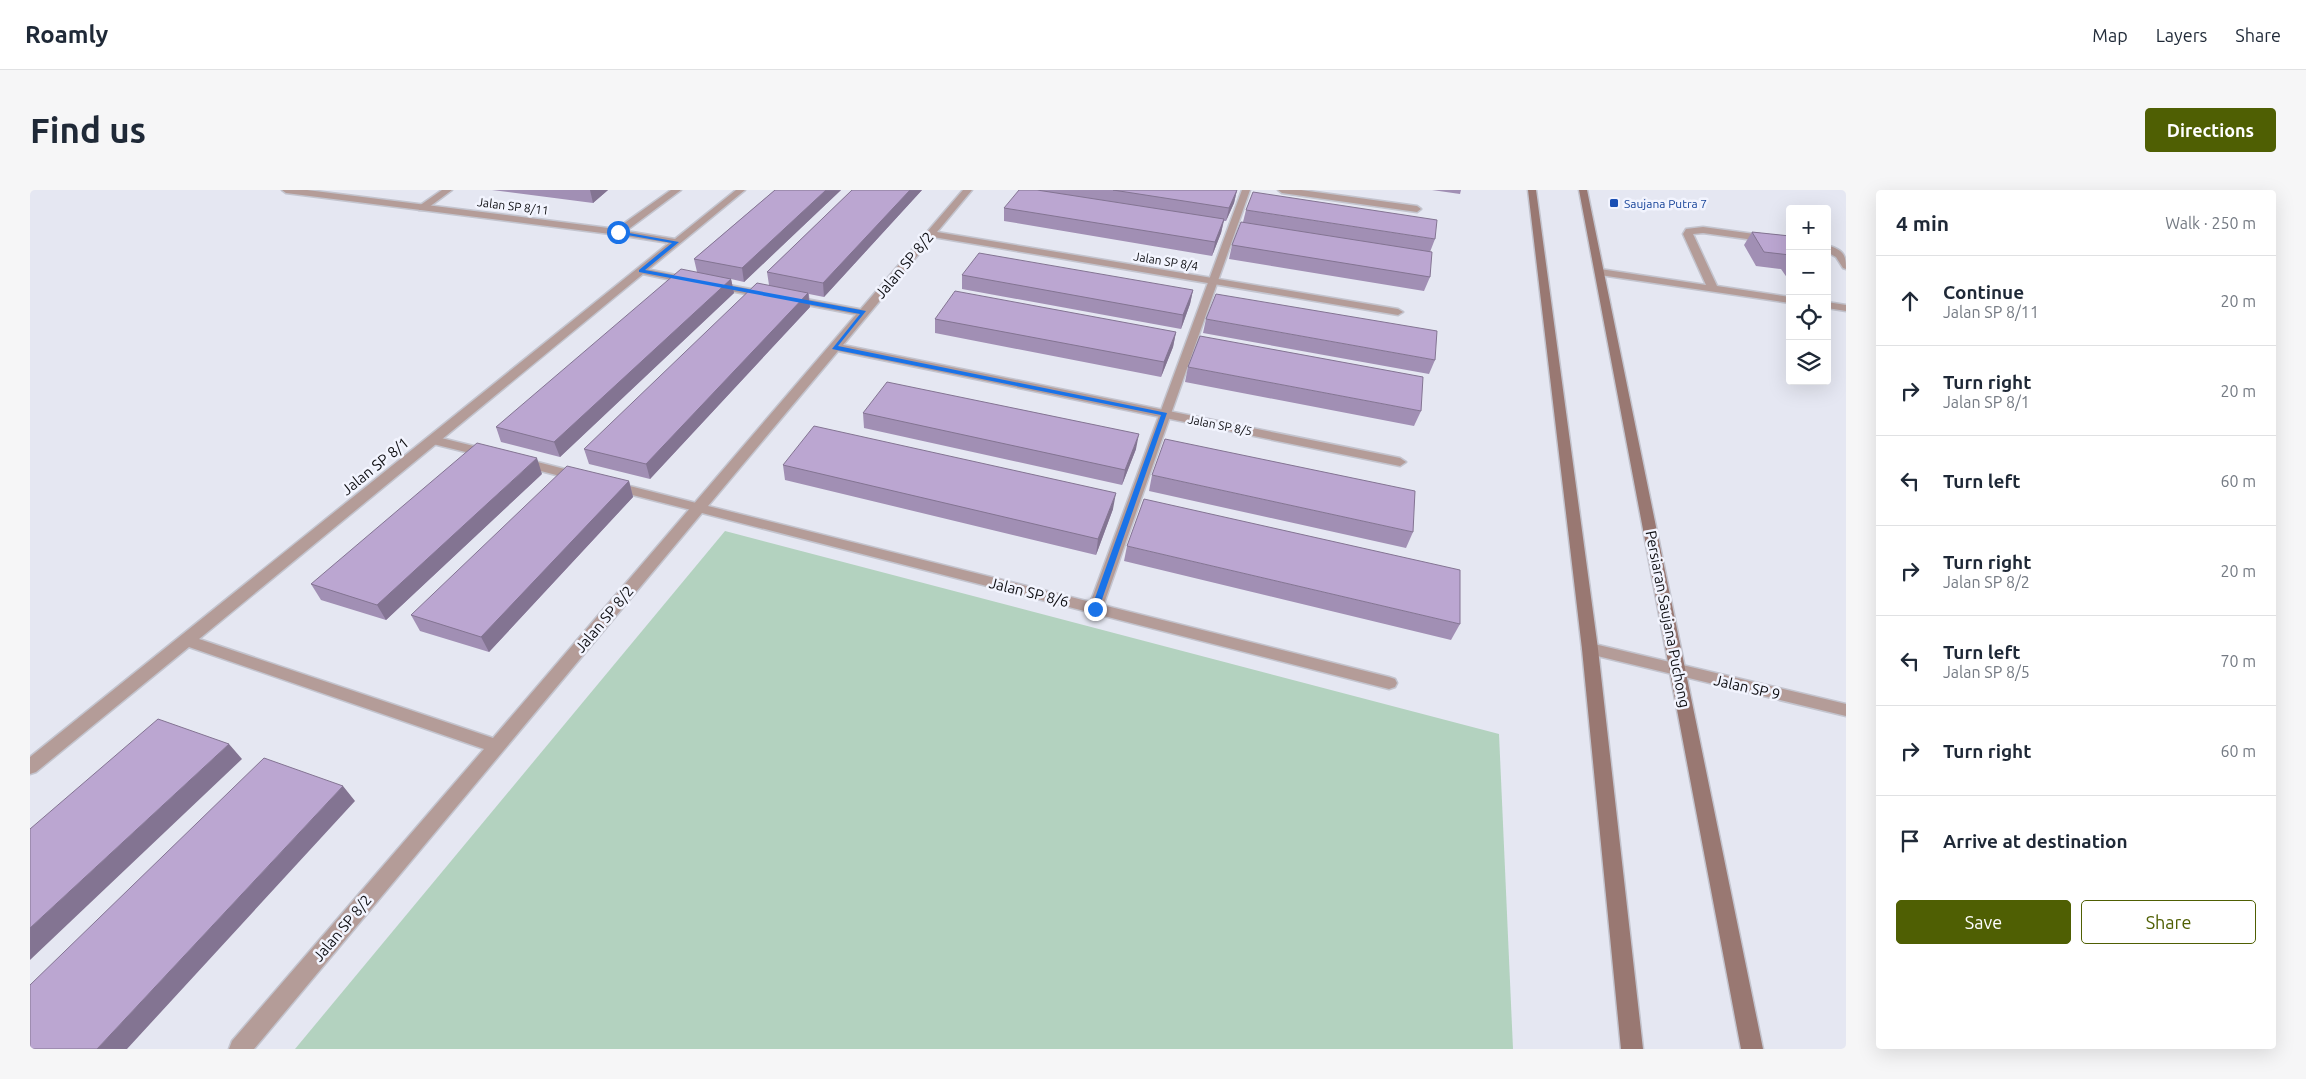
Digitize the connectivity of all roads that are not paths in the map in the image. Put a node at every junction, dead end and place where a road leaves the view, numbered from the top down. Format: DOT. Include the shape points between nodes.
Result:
graph roads {
  1 [pos="286,190"];
  2 [pos="448,190"];
  3 [pos="677,190"];
  4 [pos="741,190"];
  5 [pos="968,190"];
  6 [pos="1246,190"];
  7 [pos="1282,190"];
  8 [pos="1532,190"];
  9 [pos="1583,190"];
  10 [pos="1345,194"];
  11 [pos="422,208"];
  12 [pos="1418,209"];
  13 [pos="618,232"];
  14 [pos="930,234"];
  15 [pos="1786,241"];
  16 [pos="676,242"];
  17 [pos="1831,250"];
  18 [pos="1846,266"];
  19 [pos="641,271"];
  20 [pos="1600,272"];
  21 [pos="1212,281"];
  22 [pos="1713,289"];
  23 [pos="1786,299"];
  24 [pos="1831,306"];
  25 [pos="1846,308"];
  26 [pos="1398,312"];
  27 [pos="864,313"];
  28 [pos="834,347"];
  29 [pos="1164,414"];
  30 [pos="433,440"];
  31 [pos="1400,462"];
  32 [pos="699,508"];
  33 [pos="1095,609"];
  34 [pos="186,640"];
  35 [pos="1590,649"];
  36 [pos="1679,671"];
  37 [pos="1389,683"];
  38 [pos="1846,710"];
  39 [pos="496,746"];
  40 [pos="30,767"];
  41 [pos="240,1049"];
  42 [pos="1632,1049"];
  43 [pos="1752,1049"];
  1 -- 11 [label="street, Jalan SP 8/11"];
  2 -- 11 [label="street"];
  3 -- 13 [label="street"];
  4 -- 16 [label="street, Jalan SP 8/1"];
  5 -- 14 [label="street, Jalan SP 8/2"];
  6 -- 21 [label="street"];
  7 -- 10 [label="street"];
  8 -- 35 [label="street"];
  9 -- 20 [label="street, Persiaran Saujana Puchong"];
  10 -- 12 [label="street"];
  11 -- 13 [label="street, Jalan SP 8/11"];
  13 -- 16 [label="street, Jalan SP 8/11"];
  14 -- 21 [label="street, Jalan SP 8/4"];
  14 -- 27 [label="street, Jalan SP 8/2"];
  15 -- 22 [label="street" via="1689,231"];
  16 -- 19 [label="street, Jalan SP 8/1"];
  17 -- 18 [label="street" via="1840,255"];
  19 -- 27 [label="street"];
  19 -- 30 [label="street, Jalan SP 8/1"];
  20 -- 22 [label="street"];
  20 -- 36 [label="street, Persiaran Saujana Puchong"];
  21 -- 26 [label="street, Jalan SP 8/4"];
  21 -- 29 [label="street"];
  22 -- 23 [label="street"];
  24 -- 25 [label="street"];
  27 -- 28 [label="street, Jalan SP 8/2"];
  28 -- 29 [label="street, Jalan SP 8/5"];
  28 -- 32 [label="street, Jalan SP 8/2"];
  29 -- 31 [label="street, Jalan SP 8/5"];
  29 -- 33 [label="street"];
  30 -- 32 [label="street, Jalan SP 8/6"];
  30 -- 34 [label="street, Jalan SP 8/1"];
  32 -- 33 [label="street, Jalan SP 8/6"];
  32 -- 39 [label="street, Jalan SP 8/2"];
  33 -- 37 [label="street, Jalan SP 8/6"];
  34 -- 39 [label="street"];
  34 -- 40 [label="street, Jalan SP 8/1"];
  35 -- 36 [label="street, Jalan SP 9"];
  35 -- 42 [label="street"];
  36 -- 38 [label="street, Jalan SP 9"];
  36 -- 43 [label="street, Persiaran Saujana Puchong"];
  39 -- 41 [label="street, Jalan SP 8/2"];
}
